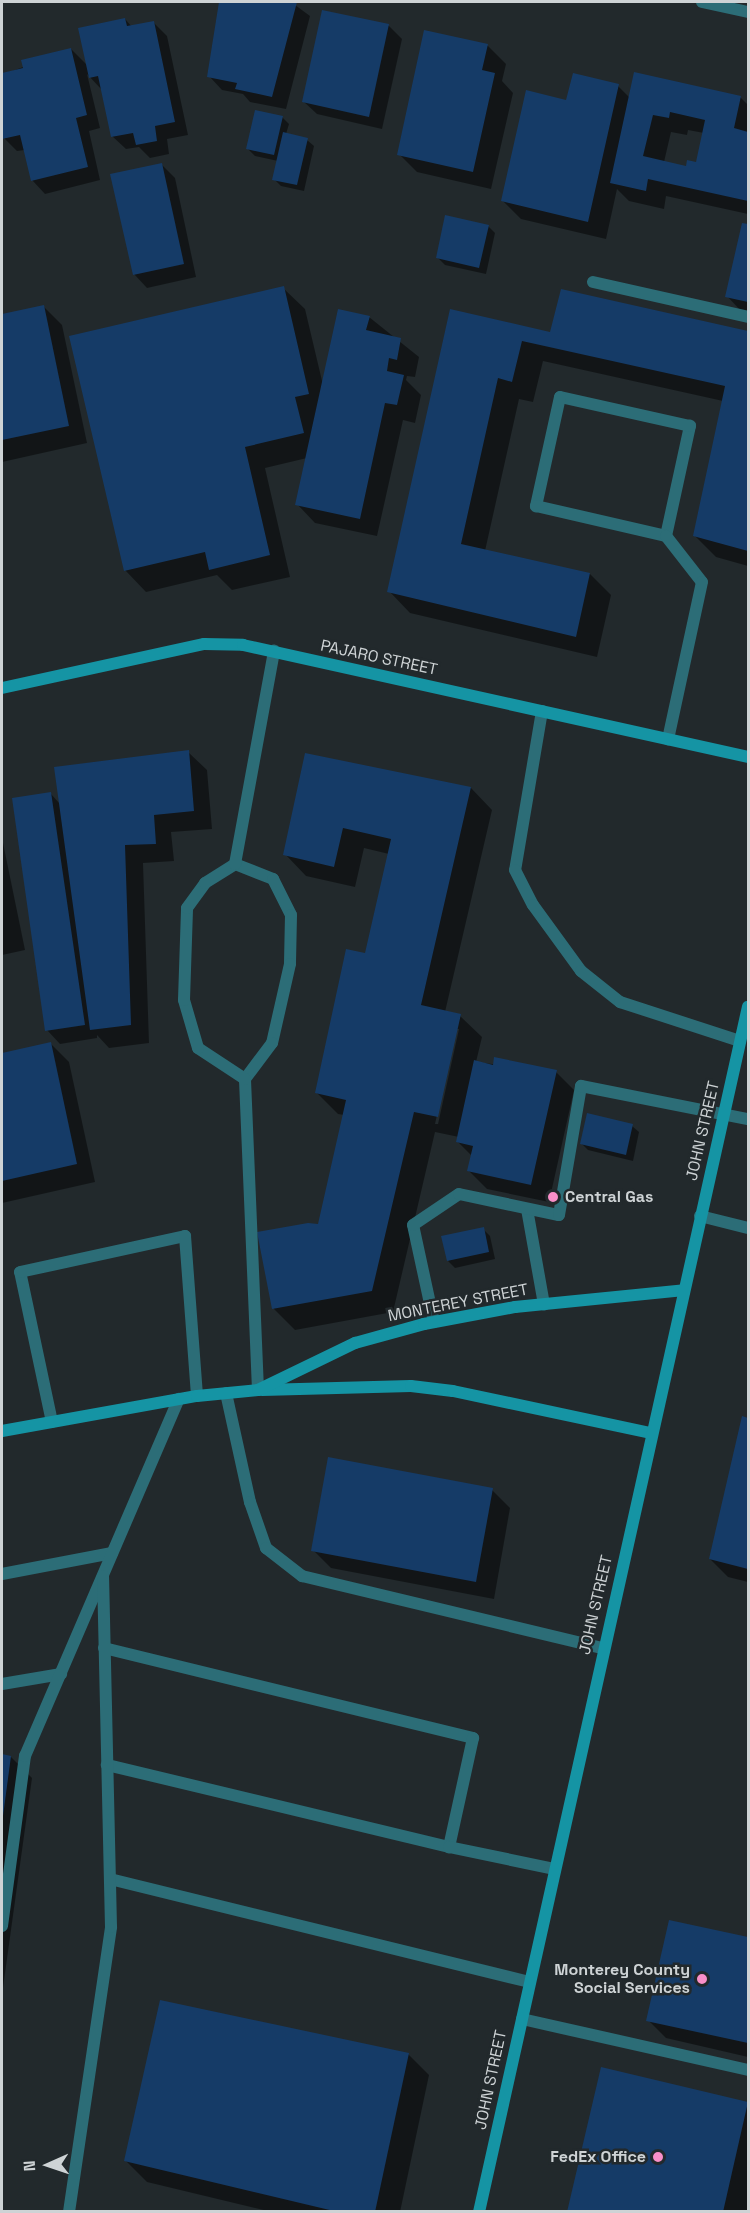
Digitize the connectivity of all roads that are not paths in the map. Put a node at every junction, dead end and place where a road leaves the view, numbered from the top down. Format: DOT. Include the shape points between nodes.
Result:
graph roads {
  1 [pos="702,2"];
  2 [pos="748,12"];
  3 [pos="593,282"];
  4 [pos="748,317"];
  5 [pos="666,536"];
  6 [pos="274,651"];
  7 [pos="2,688"];
  8 [pos="542,711"];
  9 [pos="668,739"];
  10 [pos="748,757"];
  11 [pos="235,864"];
  12 [pos="748,1007"];
  13 [pos="740,1041"];
  14 [pos="245,1079"];
  15 [pos="724,1113"];
  16 [pos="748,1119"];
  17 [pos="527,1209"];
  18 [pos="700,1216"];
  19 [pos="748,1228"];
  20 [pos="684,1290"];
  21 [pos="544,1304"];
  22 [pos="434,1322"];
  23 [pos="258,1390"];
  24 [pos="226,1393"];
  25 [pos="197,1396"];
  26 [pos="178,1399"];
  27 [pos="52,1422"];
  28 [pos="2,1431"];
  29 [pos="651,1433"];
  30 [pos="112,1553"];
  31 [pos="2,1574"];
  32 [pos="103,1576"];
  33 [pos="104,1648"];
  34 [pos="603,1648"];
  35 [pos="61,1674"];
  36 [pos="2,1684"];
  37 [pos="107,1765"];
  38 [pos="449,1847"];
  39 [pos="554,1869"];
  40 [pos="110,1879"];
  41 [pos="2,1926"];
  42 [pos="530,1982"];
  43 [pos="522,2019"];
  44 [pos="748,2070"];
  45 [pos="69,2211"];
  46 [pos="479,2211"];
  1 -- 2 [label="street"];
  3 -- 4 [label="street"];
  5 -- 5 [label="street" via="536,506 560,397 690,426"];
  5 -- 9 [label="street" via="702,582"];
  6 -- 7 [label="main road, PAJARO STREET" via="204,644"];
  6 -- 8 [label="main road, PAJARO STREET"];
  6 -- 11 [label="street"];
  8 -- 9 [label="main road, PAJARO STREET"];
  8 -- 13 [label="street" via="515,870 533,905 581,971 620,1002"];
  9 -- 10 [label="main road, PAJARO STREET"];
  11 -- 14 [label="street" via="273,879 291,915 290,964 272,1043"];
  11 -- 14 [label="street" via="205,883 187,908 184,1000 198,1048"];
  12 -- 13 [label="main road, JOHN STREET"];
  13 -- 15 [label="main road, JOHN STREET"];
  14 -- 23 [label="street"];
  15 -- 16 [label="street"];
  15 -- 17 [label="street" via="581,1086 559,1215"];
  15 -- 18 [label="main road, JOHN STREET"];
  17 -- 21 [label="street"];
  17 -- 22 [label="street" via="459,1194 413,1225"];
  18 -- 19 [label="street"];
  18 -- 20 [label="main road, JOHN STREET"];
  20 -- 21 [label="main road, MONTEREY STREET"];
  20 -- 29 [label="main road, JOHN STREET"];
  21 -- 22 [label="main road, MONTEREY STREET"];
  22 -- 23 [label="main road, MONTEREY STREET" via="355,1343"];
  23 -- 24 [label="main road, MONTEREY STREET"];
  23 -- 29 [label="main road" via="411,1386 443,1389"];
  24 -- 25 [label="main road, MONTEREY STREET"];
  24 -- 34 [label="street" via="250,1502 266,1548 302,1576"];
  25 -- 26 [label="main road, MONTEREY STREET"];
  25 -- 27 [label="street" via="185,1236 20,1272"];
  26 -- 27 [label="main road, MONTEREY STREET"];
  26 -- 30 [label="street"];
  27 -- 28 [label="main road, MONTEREY STREET"];
  29 -- 34 [label="main road, JOHN STREET"];
  30 -- 31 [label="street"];
  30 -- 32 [label="street"];
  32 -- 33 [label="street"];
  32 -- 35 [label="street"];
  33 -- 37 [label="street"];
  33 -- 38 [label="street" via="473,1738"];
  34 -- 39 [label="main road, JOHN STREET"];
  35 -- 36 [label="street"];
  35 -- 41 [label="street" via="25,1756"];
  37 -- 38 [label="street"];
  37 -- 40 [label="street"];
  38 -- 39 [label="street"];
  39 -- 42 [label="main road, JOHN STREET"];
  40 -- 42 [label="street"];
  40 -- 45 [label="street" via="111,1927"];
  42 -- 43 [label="main road, JOHN STREET"];
  43 -- 44 [label="street"];
  43 -- 46 [label="main road, JOHN STREET"];
}
